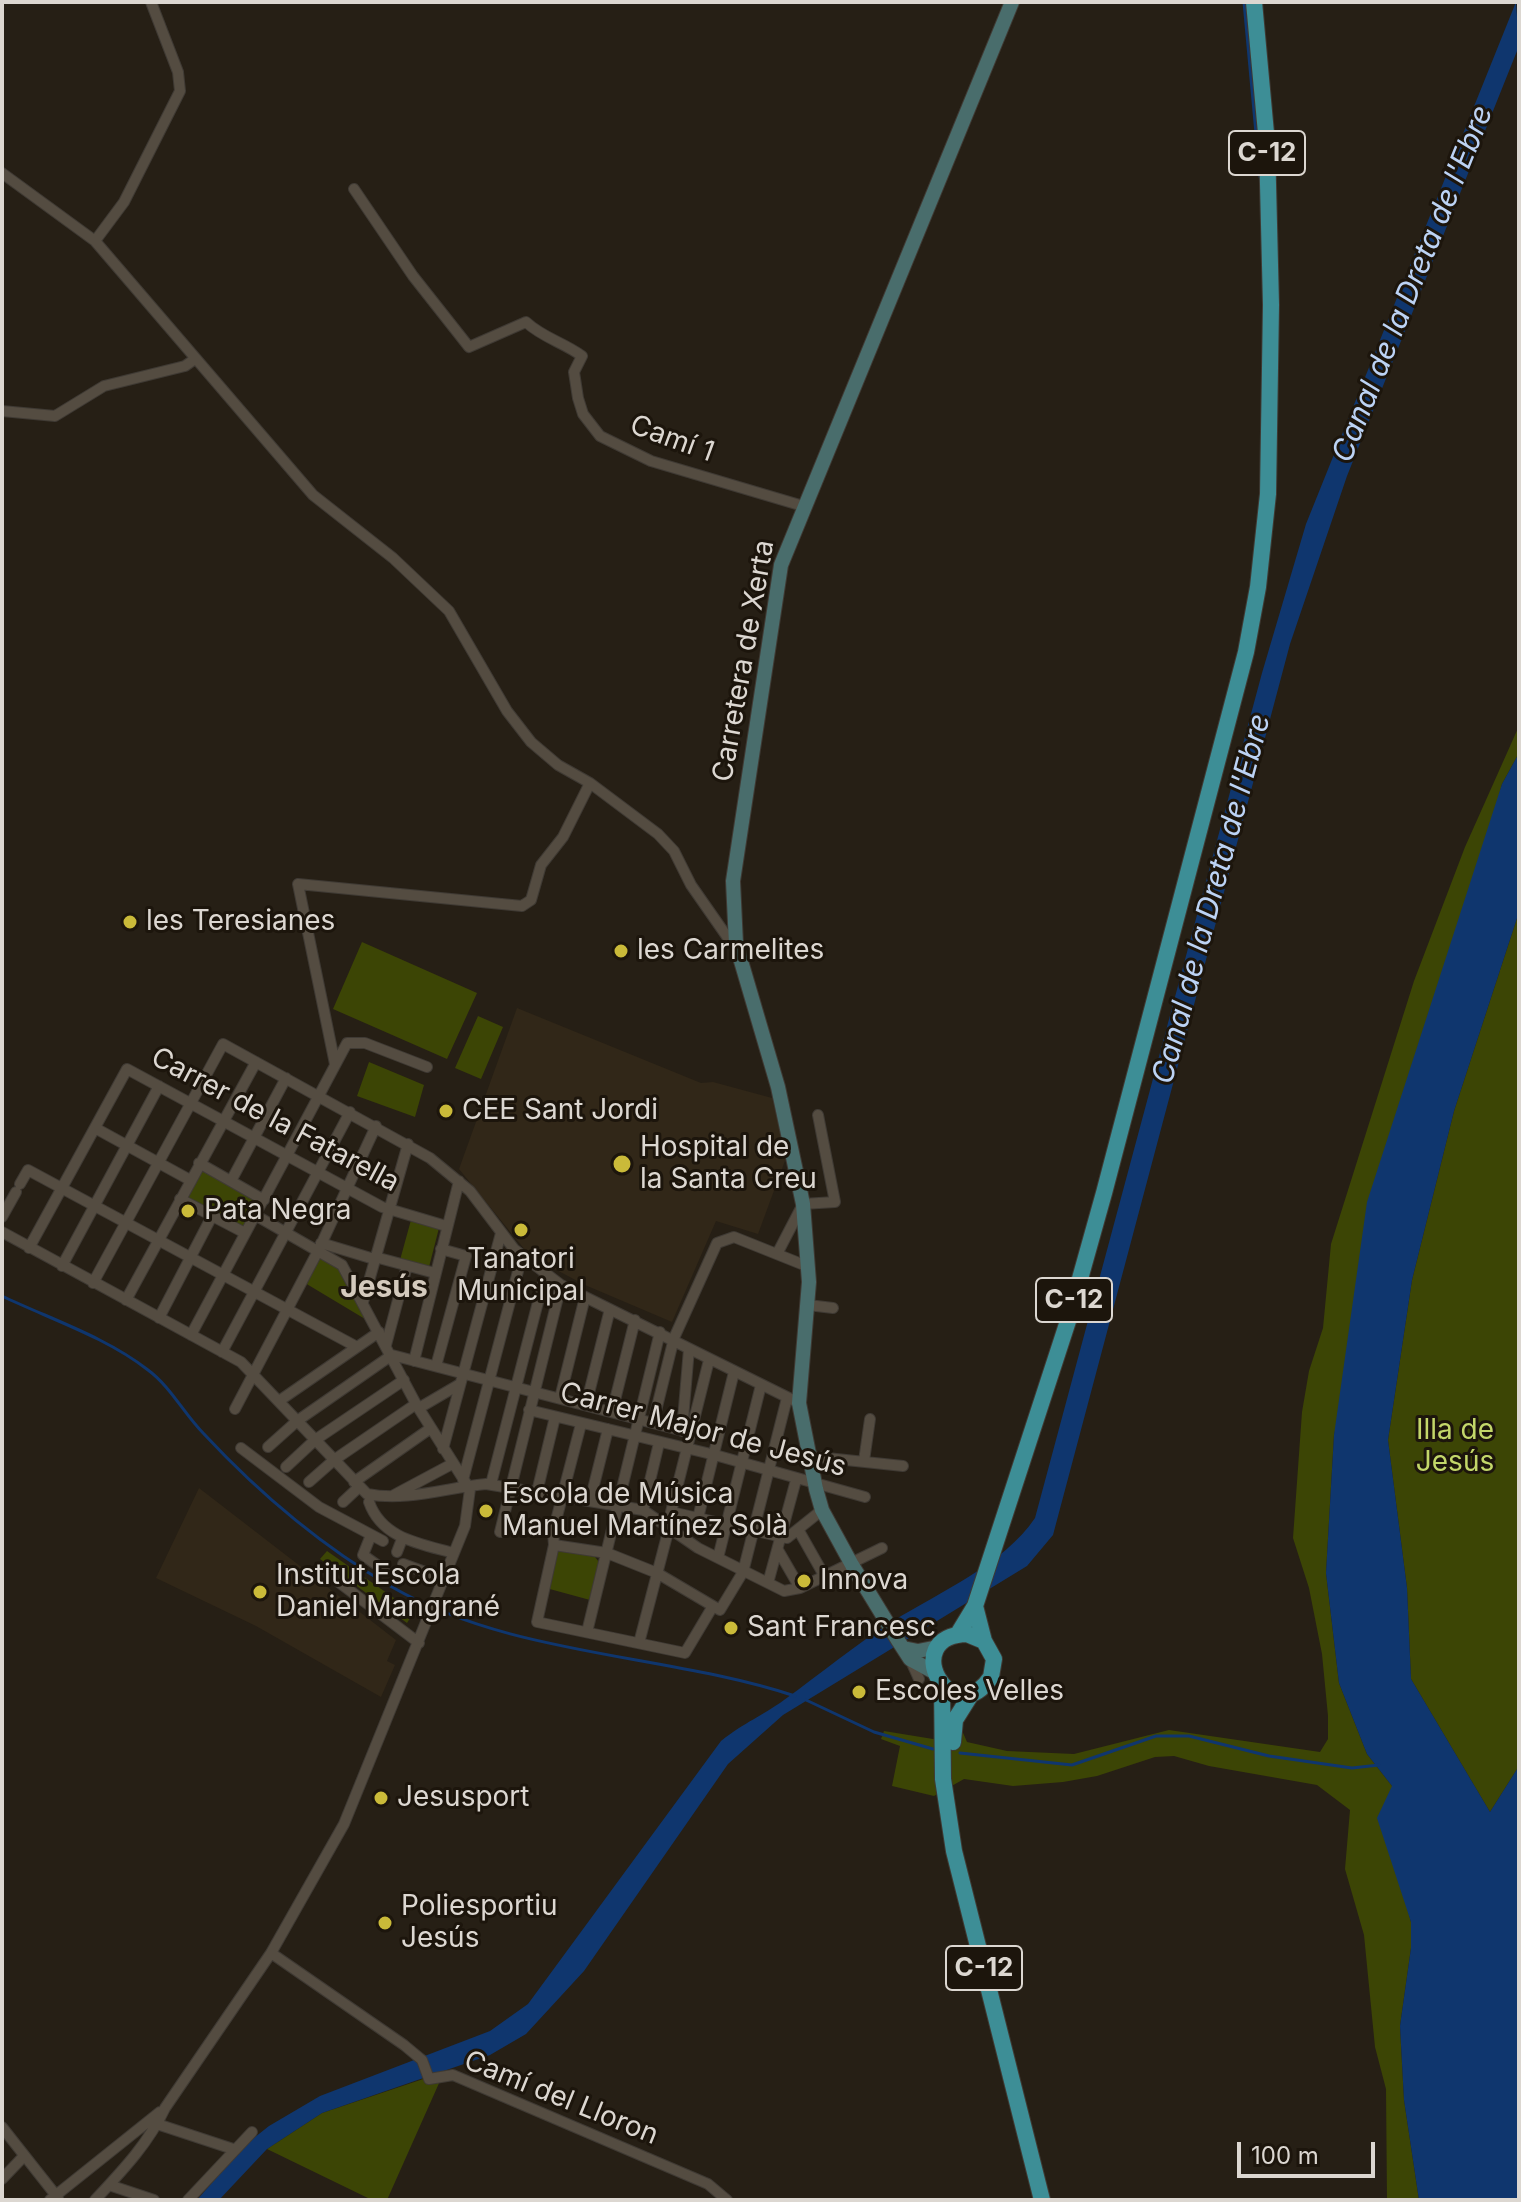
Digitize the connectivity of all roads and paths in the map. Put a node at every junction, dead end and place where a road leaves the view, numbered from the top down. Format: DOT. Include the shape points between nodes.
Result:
graph roads {
  1 [pos="151,2"];
  2 [pos="1012,2"];
  3 [pos="1254,2"];
  4 [pos="2,173"];
  5 [pos="354,189"];
  6 [pos="95,241"];
  7 [pos="195,359"];
  8 [pos="2,411"];
  9 [pos="803,506"];
  10 [pos="590,783"];
  11 [pos="736,944"];
  12 [pos="256,1062"];
  13 [pos="335,1064"];
  14 [pos="427,1067"];
  15 [pos="286,1078"];
  16 [pos="159,1086"];
  17 [pos="320,1096"];
  18 [pos="190,1103"];
  19 [pos="350,1112"];
  20 [pos="818,1115"];
  21 [pos="224,1122"];
  22 [pos="376,1126"];
  23 [pos="95,1128"];
  24 [pos="254,1138"];
  25 [pos="408,1144"];
  26 [pos="127,1145"];
  27 [pos="287,1156"];
  28 [pos="157,1162"];
  29 [pos="199,1163"];
  30 [pos="318,1172"];
  31 [pos="190,1180"];
  32 [pos="231,1181"];
  33 [pos="459,1181"];
  34 [pos="62,1188"];
  35 [pos="347,1188"];
  36 [pos="180,1199"];
  37 [pos="264,1200"];
  38 [pos="803,1204"];
  39 [pos="94,1206"];
  40 [pos="388,1209"];
  41 [pos="255,1215"];
  42 [pos="212,1216"];
  43 [pos="2,1217"];
  44 [pos="124,1224"];
  45 [pos="446,1226"];
  46 [pos="2,1232"];
  47 [pos="286,1232"];
  48 [pos="245,1233"];
  49 [pos="503,1236"];
  50 [pos="158,1239"];
  51 [pos="320,1246"];
  52 [pos="29,1248"];
  53 [pos="441,1249"];
  54 [pos="777,1254"];
  55 [pos="522,1256"];
  56 [pos="190,1257"];
  57 [pos="374,1258"];
  58 [pos="62,1266"];
  59 [pos="407,1266"];
  60 [pos="809,1267"];
  61 [pos="435,1273"];
  62 [pos="222,1275"];
  63 [pos="545,1275"];
  64 [pos="93,1283"];
  65 [pos="561,1285"];
  66 [pos="254,1292"];
  67 [pos="585,1297"];
  68 [pos="126,1300"];
  69 [pos="363,1302"];
  70 [pos="808,1305"];
  71 [pos="833,1308"];
  72 [pos="610,1309"];
  73 [pos="287,1310"];
  74 [pos="159,1318"];
  75 [pos="635,1320"];
  76 [pos="379,1332"];
  77 [pos="660,1332"];
  78 [pos="191,1335"];
  79 [pos="674,1338"];
  80 [pos="357,1347"];
  81 [pos="689,1349"];
  82 [pos="389,1350"];
  83 [pos="222,1352"];
  84 [pos="709,1360"];
  85 [pos="414,1361"];
  86 [pos="436,1366"];
  87 [pos="734,1372"];
  88 [pos="253,1373"];
  89 [pos="461,1379"];
  90 [pos="404,1380"];
  91 [pos="490,1380"];
  92 [pos="761,1385"];
  93 [pos="517,1387"];
  94 [pos="534,1391"];
  95 [pos="560,1398"];
  96 [pos="793,1400"];
  97 [pos="279,1401"];
  98 [pos="586,1405"];
  99 [pos="418,1406"];
  100 [pos="235,1409"];
  101 [pos="529,1410"];
  102 [pos="612,1412"];
  103 [pos="555,1417"];
  104 [pos="638,1419"];
  105 [pos="870,1419"];
  106 [pos="297,1421"];
  107 [pos="653,1423"];
  108 [pos="581,1424"];
  109 [pos="431,1428"];
  110 [pos="608,1429"];
  111 [pos="686,1432"];
  112 [pos="635,1436"];
  113 [pos="315,1440"];
  114 [pos="659,1443"];
  115 [pos="268,1447"];
  116 [pos="241,1448"];
  117 [pos="443,1449"];
  118 [pos="687,1449"];
  119 [pos="715,1455"];
  120 [pos="808,1456"];
  121 [pos="334,1460"];
  122 [pos="864,1461"];
  123 [pos="741,1462"];
  124 [pos="452,1464"];
  125 [pos="903,1466"];
  126 [pos="286,1467"];
  127 [pos="768,1473"];
  128 [pos="796,1480"];
  129 [pos="309,1482"];
  130 [pos="491,1484"];
  131 [pos="356,1485"];
  132 [pos="467,1485"];
  133 [pos="815,1485"];
  134 [pos="510,1487"];
  135 [pos="537,1492"];
  136 [pos="392,1496"];
  137 [pos="563,1497"];
  138 [pos="865,1497"];
  139 [pos="590,1501"];
  140 [pos="343,1502"];
  141 [pos="369,1502"];
  142 [pos="616,1506"];
  143 [pos="643,1510"];
  144 [pos="822,1510"];
  145 [pos="698,1518"];
  146 [pos="726,1524"];
  147 [pos="669,1528"];
  148 [pos="754,1531"];
  149 [pos="799,1531"];
  150 [pos="500,1532"];
  151 [pos="371,1535"];
  152 [pos="781,1537"];
  153 [pos="402,1539"];
  154 [pos="383,1541"];
  155 [pos="554,1545"];
  156 [pos="882,1548"];
  157 [pos="778,1550"];
  158 [pos="397,1552"];
  159 [pos="454,1553"];
  160 [pos="607,1553"];
  161 [pos="718,1558"];
  162 [pos="403,1564"];
  163 [pos="852,1565"];
  164 [pos="384,1570"];
  165 [pos="743,1572"];
  166 [pos="657,1573"];
  167 [pos="328,1574"];
  168 [pos="825,1577"];
  169 [pos="444,1579"];
  170 [pos="768,1583"];
  171 [pos="800,1588"];
  172 [pos="976,1604"];
  173 [pos="713,1606"];
  174 [pos="587,1632"];
  175 [pos="958,1634"];
  176 [pos="984,1641"];
  177 [pos="419,1643"];
  178 [pos="639,1643"];
  179 [pos="938,1647"];
  180 [pos="907,1650"];
  181 [pos="931,1677"];
  182 [pos="972,1693"];
  183 [pos="271,1953"];
  184 [pos="165,2108"];
  185 [pos="157,2124"];
  186 [pos="2,2127"];
  187 [pos="252,2132"];
  188 [pos="233,2149"];
  189 [pos="24,2156"];
  190 [pos="2,2179"];
  191 [pos="109,2185"];
  192 [pos="55,2199"];
  193 [pos="95,2200"];
  194 [pos="154,2200"];
  195 [pos="188,2200"];
  196 [pos="727,2200"];
  197 [pos="1042,2200"];
  198 [pos="1051,2200"];
  1 -- 6 [label="street" via="180,91 124,202"];
  2 -- 9 [label="main road, Carretera de Xerta"];
  3 -- 172 [label="main road, C-12" via="1267,144 1271,305 1268,494 1258,587 1246,652 1104,1193"];
  4 -- 6 [label="street"];
  5 -- 9 [label="street, Camí 1" via="469,347 526,322 542,337 564,343 582,356 574,372 578,398 600,436 651,461"];
  6 -- 7 [label="street"];
  7 -- 8 [label="street" via="104,386 55,416"];
  7 -- 10 [label="street" via="313,495 449,611 531,742"];
  9 -- 11 [label="main road, Carretera de Xerta" via="781,565 735,865"];
  10 -- 11 [label="street" via="674,851 691,885"];
  10 -- 13 [label="street" via="563,837 541,865 531,900 522,906 298,884"];
  11 -- 38 [label="main road, Carretera de Xerta" via="778,1087"];
  12 -- 15 [label="street"];
  12 -- 18 [label="street" via="223,1044"];
  12 -- 21 [label="street"];
  13 -- 14 [label="street" via="347,1043 356,1040"];
  13 -- 17 [label="street"];
  15 -- 17 [label="street"];
  15 -- 24 [label="street"];
  16 -- 18 [label="street, Carrer de la Fatarella"];
  16 -- 23 [label="street, Carrer de la Fatarella" via="127,1069"];
  16 -- 26 [label="street"];
  17 -- 19 [label="street"];
  17 -- 27 [label="street"];
  18 -- 21 [label="street, Carrer de la Fatarella"];
  18 -- 28 [label="street"];
  19 -- 22 [label="street"];
  19 -- 30 [label="street"];
  20 -- 38 [label="street" via="835,1202"];
  21 -- 24 [label="street, Carrer de la Fatarella"];
  21 -- 29 [label="street"];
  22 -- 25 [label="street"];
  22 -- 35 [label="street"];
  23 -- 26 [label="street"];
  23 -- 34 [label="street"];
  24 -- 27 [label="street, Carrer de la Fatarella"];
  24 -- 32 [label="street"];
  25 -- 33 [label="street"];
  25 -- 40 [label="street"];
  26 -- 28 [label="street"];
  26 -- 39 [label="street"];
  27 -- 30 [label="street, Carrer de la Fatarella"];
  27 -- 37 [label="street"];
  28 -- 31 [label="street"];
  28 -- 44 [label="street"];
  29 -- 31 [label="street"];
  29 -- 32 [label="street"];
  30 -- 35 [label="street, Carrer de la Fatarella"];
  30 -- 47 [label="street"];
  31 -- 36 [label="street"];
  32 -- 37 [label="street"];
  33 -- 45 [label="street"];
  33 -- 49 [label="street"];
  34 -- 39 [label="street"];
  34 -- 43 [label="street" via="28,1170"];
  34 -- 52 [label="street"];
  35 -- 40 [label="street, Carrer de la Fatarella"];
  35 -- 51 [label="street"];
  36 -- 42 [label="street"];
  36 -- 50 [label="street"];
  37 -- 41 [label="street"];
  38 -- 54 [label="street"];
  38 -- 60 [label="main road, Carretera de Xerta"];
  39 -- 44 [label="street"];
  39 -- 58 [label="street"];
  40 -- 45 [label="street, Carrer de la Fatarella"];
  40 -- 57 [label="street"];
  41 -- 47 [label="street"];
  41 -- 48 [label="street"];
  42 -- 48 [label="street"];
  42 -- 56 [label="street"];
  44 -- 50 [label="street"];
  44 -- 64 [label="street"];
  45 -- 53 [label="street"];
  46 -- 52 [label="street"];
  47 -- 51 [label="street"];
  47 -- 66 [label="street"];
  48 -- 62 [label="street"];
  49 -- 55 [label="street"];
  49 -- 89 [label="street"];
  50 -- 56 [label="street"];
  50 -- 68 [label="street"];
  51 -- 57 [label="street"];
  51 -- 69 [label="street" via="342,1265"];
  51 -- 73 [label="street"];
  52 -- 58 [label="street"];
  53 -- 61 [label="street"];
  53 -- 86 [label="street" via="466,1256"];
  54 -- 60 [label="street"];
  54 -- 79 [label="street" via="729,1237 717,1243"];
  55 -- 63 [label="street"];
  55 -- 91 [label="street"];
  56 -- 62 [label="street"];
  56 -- 74 [label="street"];
  57 -- 59 [label="street"];
  57 -- 69 [label="street"];
  58 -- 64 [label="street"];
  59 -- 61 [label="street"];
  59 -- 82 [label="street"];
  60 -- 70 [label="main road, Carretera de Xerta"];
  61 -- 85 [label="street"];
  62 -- 66 [label="street"];
  62 -- 78 [label="street"];
  63 -- 65 [label="street"];
  63 -- 93 [label="street"];
  64 -- 68 [label="street"];
  65 -- 67 [label="street"];
  65 -- 94 [label="street"];
  66 -- 73 [label="street"];
  66 -- 83 [label="street"];
  67 -- 72 [label="street"];
  67 -- 95 [label="street"];
  68 -- 74 [label="street"];
  69 -- 76 [label="street"];
  70 -- 71 [label="street"];
  70 -- 96 [label="main road, Carretera de Xerta"];
  72 -- 75 [label="street"];
  72 -- 98 [label="street"];
  73 -- 80 [label="street"];
  73 -- 88 [label="street"];
  74 -- 78 [label="street"];
  75 -- 77 [label="street"];
  75 -- 102 [label="street"];
  76 -- 80 [label="street"];
  76 -- 82 [label="street"];
  77 -- 79 [label="street"];
  77 -- 104 [label="street"];
  78 -- 83 [label="street"];
  79 -- 81 [label="street"];
  79 -- 107 [label="street"];
  80 -- 97 [label="street"];
  81 -- 84 [label="street"];
  81 -- 111 [label="street"];
  82 -- 85 [label="street"];
  82 -- 90 [label="street"];
  82 -- 106 [label="street"];
  83 -- 88 [label="street"];
  84 -- 87 [label="street"];
  84 -- 111 [label="street"];
  85 -- 86 [label="street"];
  86 -- 89 [label="street"];
  87 -- 92 [label="street"];
  87 -- 119 [label="street"];
  88 -- 97 [label="street"];
  88 -- 100 [label="street"];
  89 -- 91 [label="street"];
  89 -- 99 [label="street"];
  89 -- 117 [label="street"];
  90 -- 99 [label="street"];
  90 -- 113 [label="street"];
  91 -- 93 [label="street"];
  91 -- 132 [label="street"];
  92 -- 96 [label="street"];
  92 -- 123 [label="street"];
  93 -- 94 [label="street"];
  93 -- 130 [label="street"];
  94 -- 95 [label="street"];
  94 -- 101 [label="street"];
  95 -- 98 [label="street"];
  96 -- 120 [label="main road"];
  96 -- 127 [label="street"];
  97 -- 106 [label="street"];
  98 -- 102 [label="street"];
  99 -- 109 [label="street"];
  99 -- 121 [label="street"];
  101 -- 103 [label="street, Carrer Major de Jesús"];
  101 -- 134 [label="street"];
  102 -- 104 [label="street"];
  103 -- 108 [label="street, Carrer Major de Jesús"];
  103 -- 135 [label="street"];
  104 -- 107 [label="street"];
  104 -- 112 [label="street"];
  105 -- 122 [label="street"];
  106 -- 113 [label="street"];
  106 -- 115 [label="street"];
  107 -- 111 [label="street"];
  108 -- 110 [label="street, Carrer Major de Jesús"];
  108 -- 137 [label="street"];
  109 -- 117 [label="street"];
  109 -- 131 [label="street"];
  110 -- 112 [label="street, Carrer Major de Jesús"];
  110 -- 139 [label="street"];
  111 -- 118 [label="street"];
  112 -- 114 [label="street, Carrer Major de Jesús"];
  112 -- 142 [label="street"];
  113 -- 121 [label="street"];
  113 -- 126 [label="street"];
  114 -- 118 [label="street, Carrer Major de Jesús"];
  114 -- 143 [label="street"];
  116 -- 151 [label="street" via="319,1507"];
  117 -- 124 [label="street"];
  118 -- 119 [label="street, Carrer Major de Jesús"];
  118 -- 145 [label="street" via="671,1512"];
  119 -- 123 [label="street, Carrer Major de Jesús"];
  119 -- 145 [label="street"];
  120 -- 122 [label="street"];
  120 -- 133 [label="main road"];
  121 -- 129 [label="street"];
  121 -- 131 [label="street"];
  122 -- 125 [label="street"];
  123 -- 127 [label="street, Carrer Major de Jesús"];
  123 -- 146 [label="street"];
  124 -- 132 [label="street"];
  124 -- 136 [label="street"];
  127 -- 128 [label="street, Carrer Major de Jesús"];
  127 -- 148 [label="street"];
  128 -- 133 [label="street, Carrer Major de Jesús"];
  128 -- 152 [label="street"];
  130 -- 132 [label="street"];
  130 -- 134 [label="street"];
  131 -- 136 [label="street" via="367,1494"];
  131 -- 140 [label="street"];
  132 -- 136 [label="street"];
  132 -- 159 [label="street" via="465,1526"];
  133 -- 138 [label="street, Carrer Major de Jesús"];
  133 -- 144 [label="main road"];
  134 -- 135 [label="street"];
  134 -- 150 [label="street"];
  135 -- 137 [label="street"];
  137 -- 139 [label="street"];
  137 -- 155 [label="street"];
  139 -- 142 [label="street"];
  141 -- 153 [label="street" via="378,1520"];
  142 -- 143 [label="street"];
  142 -- 160 [label="street"];
  143 -- 147 [label="street"];
  144 -- 149 [label="street"];
  144 -- 163 [label="main road"];
  145 -- 146 [label="street"];
  146 -- 148 [label="street"];
  146 -- 161 [label="street"];
  147 -- 161 [label="street"];
  147 -- 166 [label="street"];
  148 -- 152 [label="street"];
  148 -- 165 [label="street"];
  149 -- 152 [label="street"];
  149 -- 168 [label="street"];
  151 -- 154 [label="street"];
  151 -- 164 [label="street" via="363,1555"];
  152 -- 157 [label="street"];
  153 -- 158 [label="street"];
  153 -- 159 [label="street"];
  155 -- 160 [label="street"];
  155 -- 174 [label="street" via="537,1622"];
  156 -- 163 [label="street"];
  157 -- 170 [label="street"];
  157 -- 171 [label="street"];
  159 -- 169 [label="street"];
  160 -- 166 [label="street"];
  160 -- 174 [label="street"];
  161 -- 165 [label="street"];
  162 -- 169 [label="street"];
  163 -- 168 [label="street"];
  163 -- 180 [label="main road"];
  165 -- 170 [label="street"];
  165 -- 173 [label="street" via="720,1610"];
  166 -- 173 [label="street"];
  166 -- 178 [label="street"];
  167 -- 177 [label="street"];
  168 -- 171 [label="street"];
  169 -- 177 [label="street"];
  170 -- 171 [label="street" via="784,1591"];
  172 -- 175 [label="main road, C-12"];
  172 -- 176 [label="main road, C-12"];
  173 -- 178 [label="street" via="685,1653"];
  174 -- 178 [label="street"];
  175 -- 176 [label="main road"];
  175 -- 179 [label="main road, C-12"];
  176 -- 182 [label="main road, C-12" via="994,1669 987,1684"];
  177 -- 183 [label="street" via="344,1824"];
  179 -- 180 [label="main road"];
  179 -- 181 [label="main road, C-12"];
  180 -- 181 [label="main road"];
  181 -- 182 [label="main road" via="956,1694"];
  181 -- 197 [label="main road, C-12" via="954,1851"];
  182 -- 198 [label="main road, C-12" via="953,1731 953,1796"];
  183 -- 184 [label="street"];
  183 -- 196 [label="street, Camí del Lloron" via="422,2060 429,2079 453,2075 708,2184"];
  184 -- 185 [label="street"];
  184 -- 192 [label="street"];
  185 -- 188 [label="street"];
  185 -- 191 [label="street"];
  186 -- 189 [label="street"];
  187 -- 188 [label="street"];
  188 -- 195 [label="street"];
  189 -- 190 [label="street"];
  189 -- 192 [label="street"];
  191 -- 193 [label="street"];
  191 -- 194 [label="street"];
}
